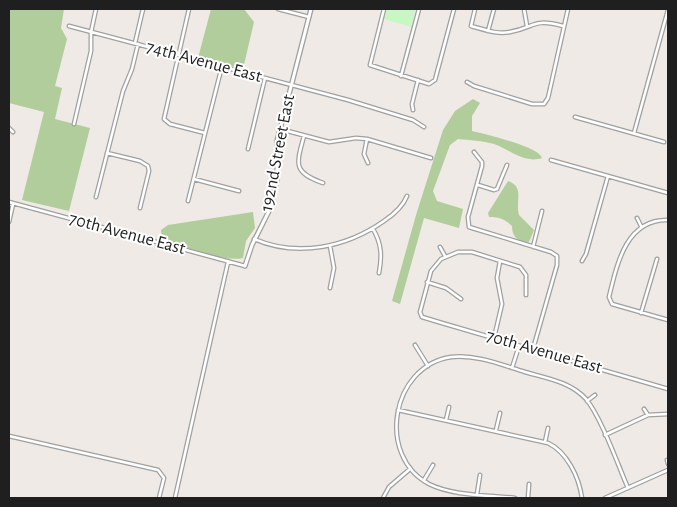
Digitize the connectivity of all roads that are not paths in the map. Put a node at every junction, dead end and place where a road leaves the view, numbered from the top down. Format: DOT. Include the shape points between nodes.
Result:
graph roads {
  1 [pos="96,9"];
  2 [pos="143,9"];
  3 [pos="189,9"];
  4 [pos="278,9"];
  5 [pos="311,9"];
  6 [pos="384,9"];
  7 [pos="419,9"];
  8 [pos="454,9"];
  9 [pos="475,9"];
  10 [pos="494,9"];
  11 [pos="524,9"];
  12 [pos="568,9"];
  13 [pos="668,10"];
  14 [pos="308,17"];
  15 [pos="69,26"];
  16 [pos="527,26"];
  17 [pos="563,26"];
  18 [pos="488,31"];
  19 [pos="91,32"];
  20 [pos="137,44"];
  21 [pos="178,55"];
  22 [pos="222,66"];
  23 [pos="401,76"];
  24 [pos="265,78"];
  25 [pos="418,80"];
  26 [pos="467,82"];
  27 [pos="292,84"];
  28 [pos="413,110"];
  29 [pos="575,117"];
  30 [pos="74,124"];
  31 [pos="424,126"];
  32 [pos="9,128"];
  33 [pos="280,129"];
  34 [pos="13,132"];
  35 [pos="205,133"];
  36 [pos="634,133"];
  37 [pos="304,136"];
  38 [pos="367,139"];
  39 [pos="664,142"];
  40 [pos="248,149"];
  41 [pos="474,152"];
  42 [pos="107,153"];
  43 [pos="431,158"];
  44 [pos="550,160"];
  45 [pos="368,163"];
  46 [pos="507,164"];
  47 [pos="608,176"];
  48 [pos="194,179"];
  49 [pos="324,183"];
  50 [pos="478,185"];
  51 [pos="239,191"];
  52 [pos="668,193"];
  53 [pos="407,196"];
  54 [pos="96,197"];
  55 [pos="188,201"];
  56 [pos="9,202"];
  57 [pos="14,204"];
  58 [pos="140,208"];
  59 [pos="542,211"];
  60 [pos="636,218"];
  61 [pos="668,220"];
  62 [pos="9,222"];
  63 [pos="641,226"];
  64 [pos="372,229"];
  65 [pos="254,239"];
  66 [pos="330,246"];
  67 [pos="440,247"];
  68 [pos="532,247"];
  69 [pos="446,256"];
  70 [pos="657,260"];
  71 [pos="500,261"];
  72 [pos="582,261"];
  73 [pos="228,262"];
  74 [pos="246,266"];
  75 [pos="379,274"];
  76 [pos="427,282"];
  77 [pos="330,288"];
  78 [pos="526,296"];
  79 [pos="461,300"];
  80 [pos="641,313"];
  81 [pos="668,320"];
  82 [pos="494,338"];
  83 [pos="415,345"];
  84 [pos="519,345"];
  85 [pos="532,349"];
  86 [pos="428,366"];
  87 [pos="512,368"];
  88 [pos="668,388"];
  89 [pos="595,395"];
  90 [pos="587,401"];
  91 [pos="449,408"];
  92 [pos="398,410"];
  93 [pos="644,410"];
  94 [pos="500,412"];
  95 [pos="668,414"];
  96 [pos="648,415"];
  97 [pos="446,420"];
  98 [pos="548,428"];
  99 [pos="496,430"];
  100 [pos="604,435"];
  101 [pos="9,436"];
  102 [pos="544,442"];
  103 [pos="433,466"];
  104 [pos="410,469"];
  105 [pos="668,470"];
  106 [pos="480,476"];
  107 [pos="424,480"];
  108 [pos="529,484"];
  109 [pos="628,488"];
  110 [pos="477,494"];
  111 [pos="610,497"];
  112 [pos="160,498"];
  113 [pos="175,498"];
  114 [pos="382,498"];
  115 [pos="515,498"];
  116 [pos="528,498"];
  117 [pos="582,498"];
  118 [pos="605,498"];
  1 -- 19 [label="street"];
  2 -- 20 [label="street"];
  3 -- 21 [label="street"];
  4 -- 14 [label="street"];
  5 -- 14 [label="street, 192nd Street East"];
  6 -- 23 [label="street" via="370,65"];
  7 -- 23 [label="street"];
  8 -- 25 [label="street" via="432,83"];
  9 -- 18 [label="street" via="471,26"];
  10 -- 18 [label="street"];
  11 -- 16 [label="street"];
  12 -- 17 [label="street"];
  13 -- 36 [label="street"];
  14 -- 27 [label="street, 192nd Street East"];
  15 -- 19 [label="street, 74th Avenue East"];
  16 -- 17 [label="street" via="539,22"];
  16 -- 18 [label="street" via="511,32"];
  17 -- 26 [label="street" via="544,104 532,104"];
  19 -- 20 [label="street, 74th Avenue East"];
  19 -- 30 [label="street" via="91,51"];
  20 -- 21 [label="street, 74th Avenue East"];
  20 -- 42 [label="street"];
  21 -- 22 [label="street, 74th Avenue East"];
  21 -- 35 [label="street" via="164,112 165,121"];
  22 -- 24 [label="street, 74th Avenue East"];
  22 -- 35 [label="street"];
  23 -- 25 [label="street"];
  24 -- 27 [label="street, 74th Avenue East"];
  24 -- 40 [label="street"];
  25 -- 28 [label="street"];
  27 -- 31 [label="street, 74th Avenue East"];
  27 -- 33 [label="street, 192nd Street East"];
  29 -- 36 [label="street"];
  32 -- 34 [label="street"];
  33 -- 37 [label="street"];
  33 -- 65 [label="street, 192nd Street East" via="276,186 268,216"];
  35 -- 48 [label="street"];
  36 -- 39 [label="street"];
  37 -- 38 [label="street" via="334,142"];
  37 -- 49 [label="street" via="298,158 299,168 303,175"];
  38 -- 43 [label="street"];
  38 -- 45 [label="street" via="364,154"];
  41 -- 50 [label="street" via="482,162"];
  42 -- 54 [label="street"];
  42 -- 58 [label="street" via="143,162 148,167"];
  44 -- 47 [label="street"];
  46 -- 50 [label="street" via="498,188 494,190"];
  47 -- 52 [label="street"];
  47 -- 72 [label="street"];
  48 -- 51 [label="street"];
  48 -- 55 [label="street"];
  50 -- 68 [label="street" via="468,223 473,230"];
  53 -- 64 [label="street" via="398,209"];
  56 -- 57 [label="street, 70th Avenue East"];
  57 -- 62 [label="street"];
  57 -- 73 [label="street, 70th Avenue East"];
  59 -- 68 [label="street"];
  60 -- 63 [label="street"];
  61 -- 63 [label="street"];
  63 -- 80 [label="street" via="623,250 609,297 610,302"];
  64 -- 66 [label="street"];
  64 -- 75 [label="street" via="380,242"];
  65 -- 66 [label="street" via="295,248"];
  65 -- 74 [label="street, 192nd Street East"];
  66 -- 77 [label="street" via="334,268"];
  67 -- 69 [label="street"];
  68 -- 85 [label="street" via="551,252 557,258"];
  69 -- 71 [label="street" via="466,252"];
  69 -- 76 [label="street" via="436,265"];
  70 -- 80 [label="street"];
  71 -- 78 [label="street" via="520,267 525,272"];
  71 -- 82 [label="street" via="497,278 502,304"];
  73 -- 74 [label="street, 70th Avenue East"];
  73 -- 113 [label="street"];
  76 -- 79 [label="street" via="446,288"];
  76 -- 82 [label="street, 70th Avenue East" via="420,315"];
  80 -- 81 [label="street"];
  82 -- 84 [label="street, 70th Avenue East"];
  83 -- 86 [label="street"];
  84 -- 85 [label="street, 70th Avenue East"];
  84 -- 87 [label="street"];
  85 -- 88 [label="street, 70th Avenue East"];
  86 -- 87 [label="street" via="442,359 461,356"];
  86 -- 92 [label="street" via="412,380"];
  87 -- 90 [label="street" via="568,386"];
  89 -- 90 [label="street"];
  90 -- 100 [label="street"];
  91 -- 97 [label="street"];
  92 -- 97 [label="street"];
  92 -- 104 [label="street" via="398,441"];
  93 -- 96 [label="street"];
  94 -- 99 [label="street"];
  95 -- 96 [label="street"];
  96 -- 100 [label="street"];
  97 -- 99 [label="street"];
  98 -- 102 [label="street"];
  99 -- 102 [label="street"];
  100 -- 109 [label="street"];
  101 -- 112 [label="street" via="154,469 162,474"];
  102 -- 117 [label="street" via="560,451 571,466"];
  103 -- 107 [label="street"];
  104 -- 107 [label="street"];
  104 -- 114 [label="street" via="389,487"];
  105 -- 109 [label="street"];
  106 -- 110 [label="street"];
  107 -- 110 [label="street" via="444,489"];
  108 -- 116 [label="street"];
  109 -- 111 [label="street"];
  110 -- 115 [label="street"];
  111 -- 118 [label="street"];
}
